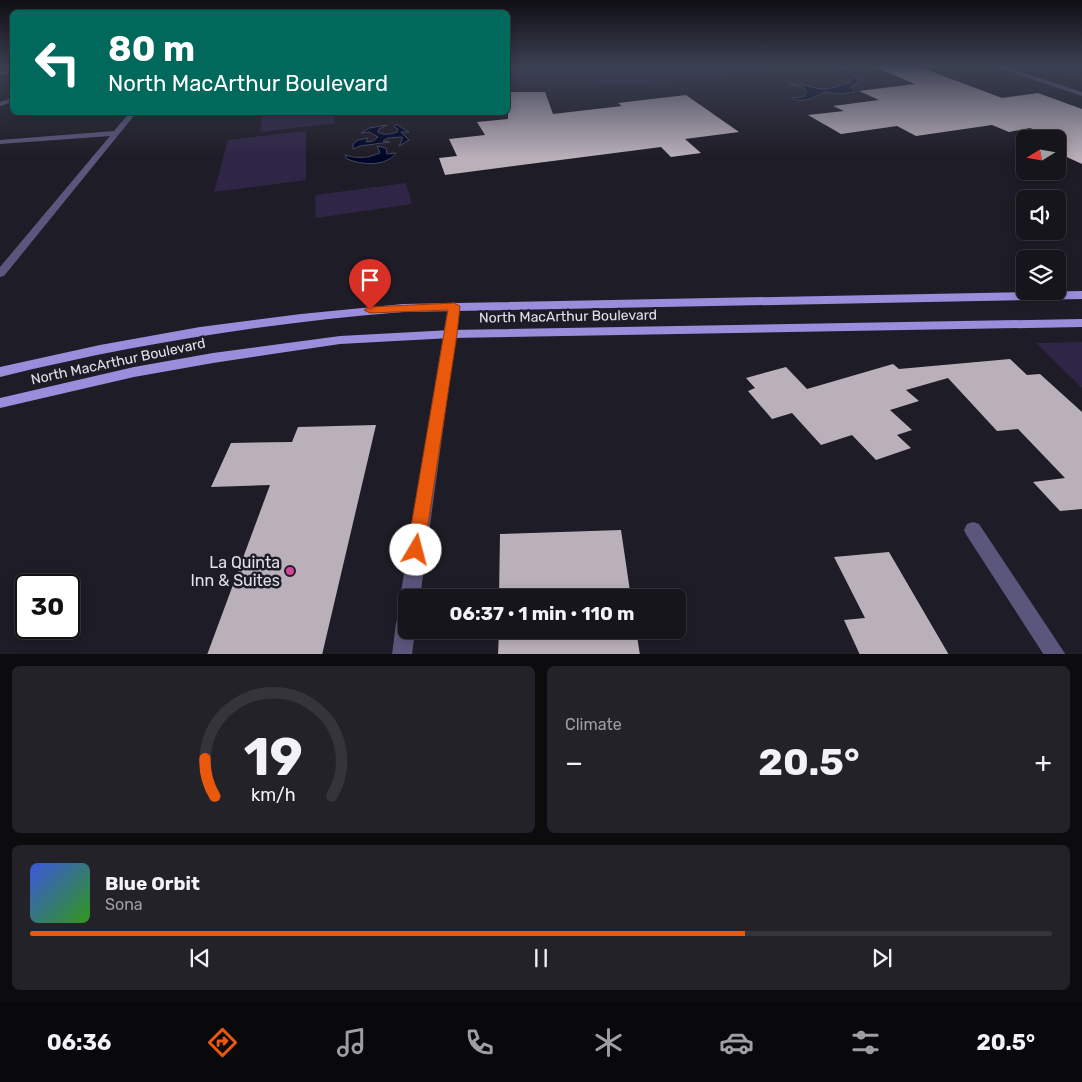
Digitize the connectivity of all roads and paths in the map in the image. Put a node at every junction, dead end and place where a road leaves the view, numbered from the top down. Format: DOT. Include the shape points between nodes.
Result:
graph roads {
  1 [pos="132,115"];
  2 [pos="117,133"];
  3 [pos="0,142"];
  4 [pos="0,274"];
  5 [pos="1082,295"];
  6 [pos="454,306"];
  7 [pos="1082,323"];
  8 [pos="451,334"];
  9 [pos="0,372"];
  10 [pos="0,403"];
  11 [pos="972,530"];
  12 [pos="411,589"];
  13 [pos="404,639"];
  14 [pos="402,654"];
  15 [pos="1056,654"];
  1 -- 2 [label="street"];
  2 -- 3 [label="street"];
  2 -- 4 [label="street"];
  5 -- 6 [label="main road, North MacArthur Boulevard"];
  6 -- 8 [label="street"];
  6 -- 9 [label="main road, North MacArthur Boulevard" via="353,311 199,330 125,343"];
  7 -- 8 [label="main road, North MacArthur Boulevard"];
  8 -- 10 [label="main road, North MacArthur Boulevard" via="340,340 206,359"];
  8 -- 12 [label="street"];
  11 -- 15 [label="street"];
  13 -- 14 [label="street"];
}
